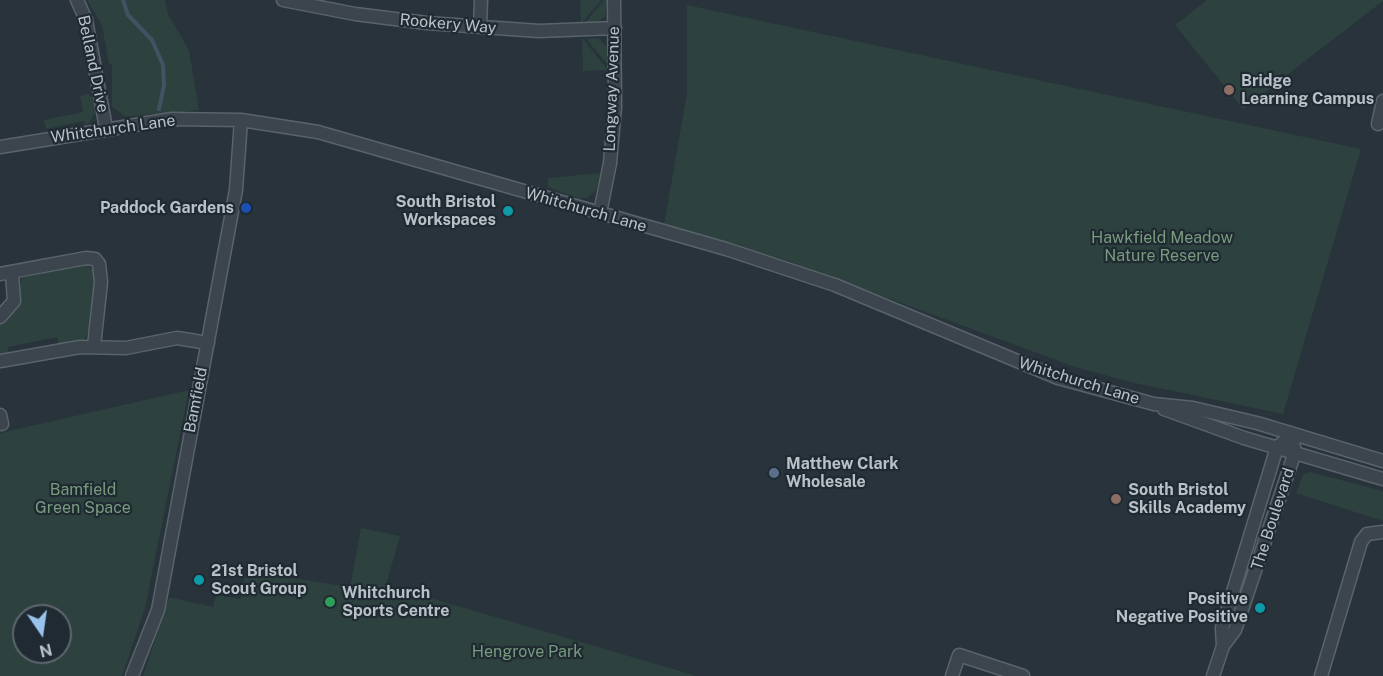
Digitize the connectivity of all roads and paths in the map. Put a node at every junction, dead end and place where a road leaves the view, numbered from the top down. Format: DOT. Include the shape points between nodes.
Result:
graph roads {
  1 [pos="77,0"];
  2 [pos="283,0"];
  3 [pos="481,0"];
  4 [pos="614,0"];
  5 [pos="480,27"];
  6 [pos="615,28"];
  7 [pos="1383,101"];
  8 [pos="241,120"];
  9 [pos="1378,124"];
  10 [pos="106,128"];
  11 [pos="0,147"];
  12 [pos="600,213"];
  13 [pos="6,273"];
  14 [pos="0,317"];
  15 [pos="208,343"];
  16 [pos="94,346"];
  17 [pos="0,361"];
  18 [pos="1154,404"];
  19 [pos="1291,433"];
  20 [pos="1277,447"];
  21 [pos="1295,452"];
  22 [pos="1383,461"];
  23 [pos="1383,479"];
  24 [pos="1383,532"];
  25 [pos="1223,646"];
  26 [pos="132,676"];
  27 [pos="952,676"];
  28 [pos="1023,676"];
  29 [pos="1213,676"];
  30 [pos="1321,676"];
  1 -- 10 [label="street, Belland Drive" via="86,20"];
  2 -- 5 [label="street, Rookery Way" via="354,14"];
  3 -- 5 [label="street"];
  4 -- 6 [label="street, Longway Avenue"];
  5 -- 6 [label="street, Rookery Way" via="539,31"];
  6 -- 12 [label="street, Longway Avenue" via="614,127"];
  7 -- 9 [label="street"];
  8 -- 10 [label="street, Whitchurch Lane" via="172,119"];
  8 -- 12 [label="street, Whitchurch Lane" via="318,132"];
  8 -- 15 [label="street, Bamfield" via="236,190"];
  10 -- 11 [label="street, Whitchurch Lane"];
  12 -- 18 [label="street, Whitchurch Lane" via="835,285 1043,372"];
  13 -- 14 [label="street" via="14,301"];
  13 -- 16 [label="street" via="94,259 99,264 101,282"];
  15 -- 16 [label="street" via="177,338 126,348"];
  15 -- 26 [label="street, Bamfield" via="158,610"];
  16 -- 17 [label="street"];
  18 -- 19 [label="street, Whitchurch Lane" via="1193,408"];
  18 -- 20 [label="street, Whitchurch Lane" via="1182,417"];
  19 -- 20 [label="street, The Boulevard"];
  19 -- 21 [label="street, The Boulevard"];
  19 -- 22 [label="street, Whitchurch Lane"];
  20 -- 21 [label="street, Whitchurch Lane"];
  20 -- 25 [label="street, The Boulevard" via="1222,628"];
  21 -- 23 [label="street, Whitchurch Lane"];
  21 -- 25 [label="street, The Boulevard" via="1235,630"];
  24 -- 30 [label="street" via="1367,534 1361,542"];
  25 -- 29 [label="street, The Boulevard"];
  27 -- 28 [label="street" via="959,655"];
}
